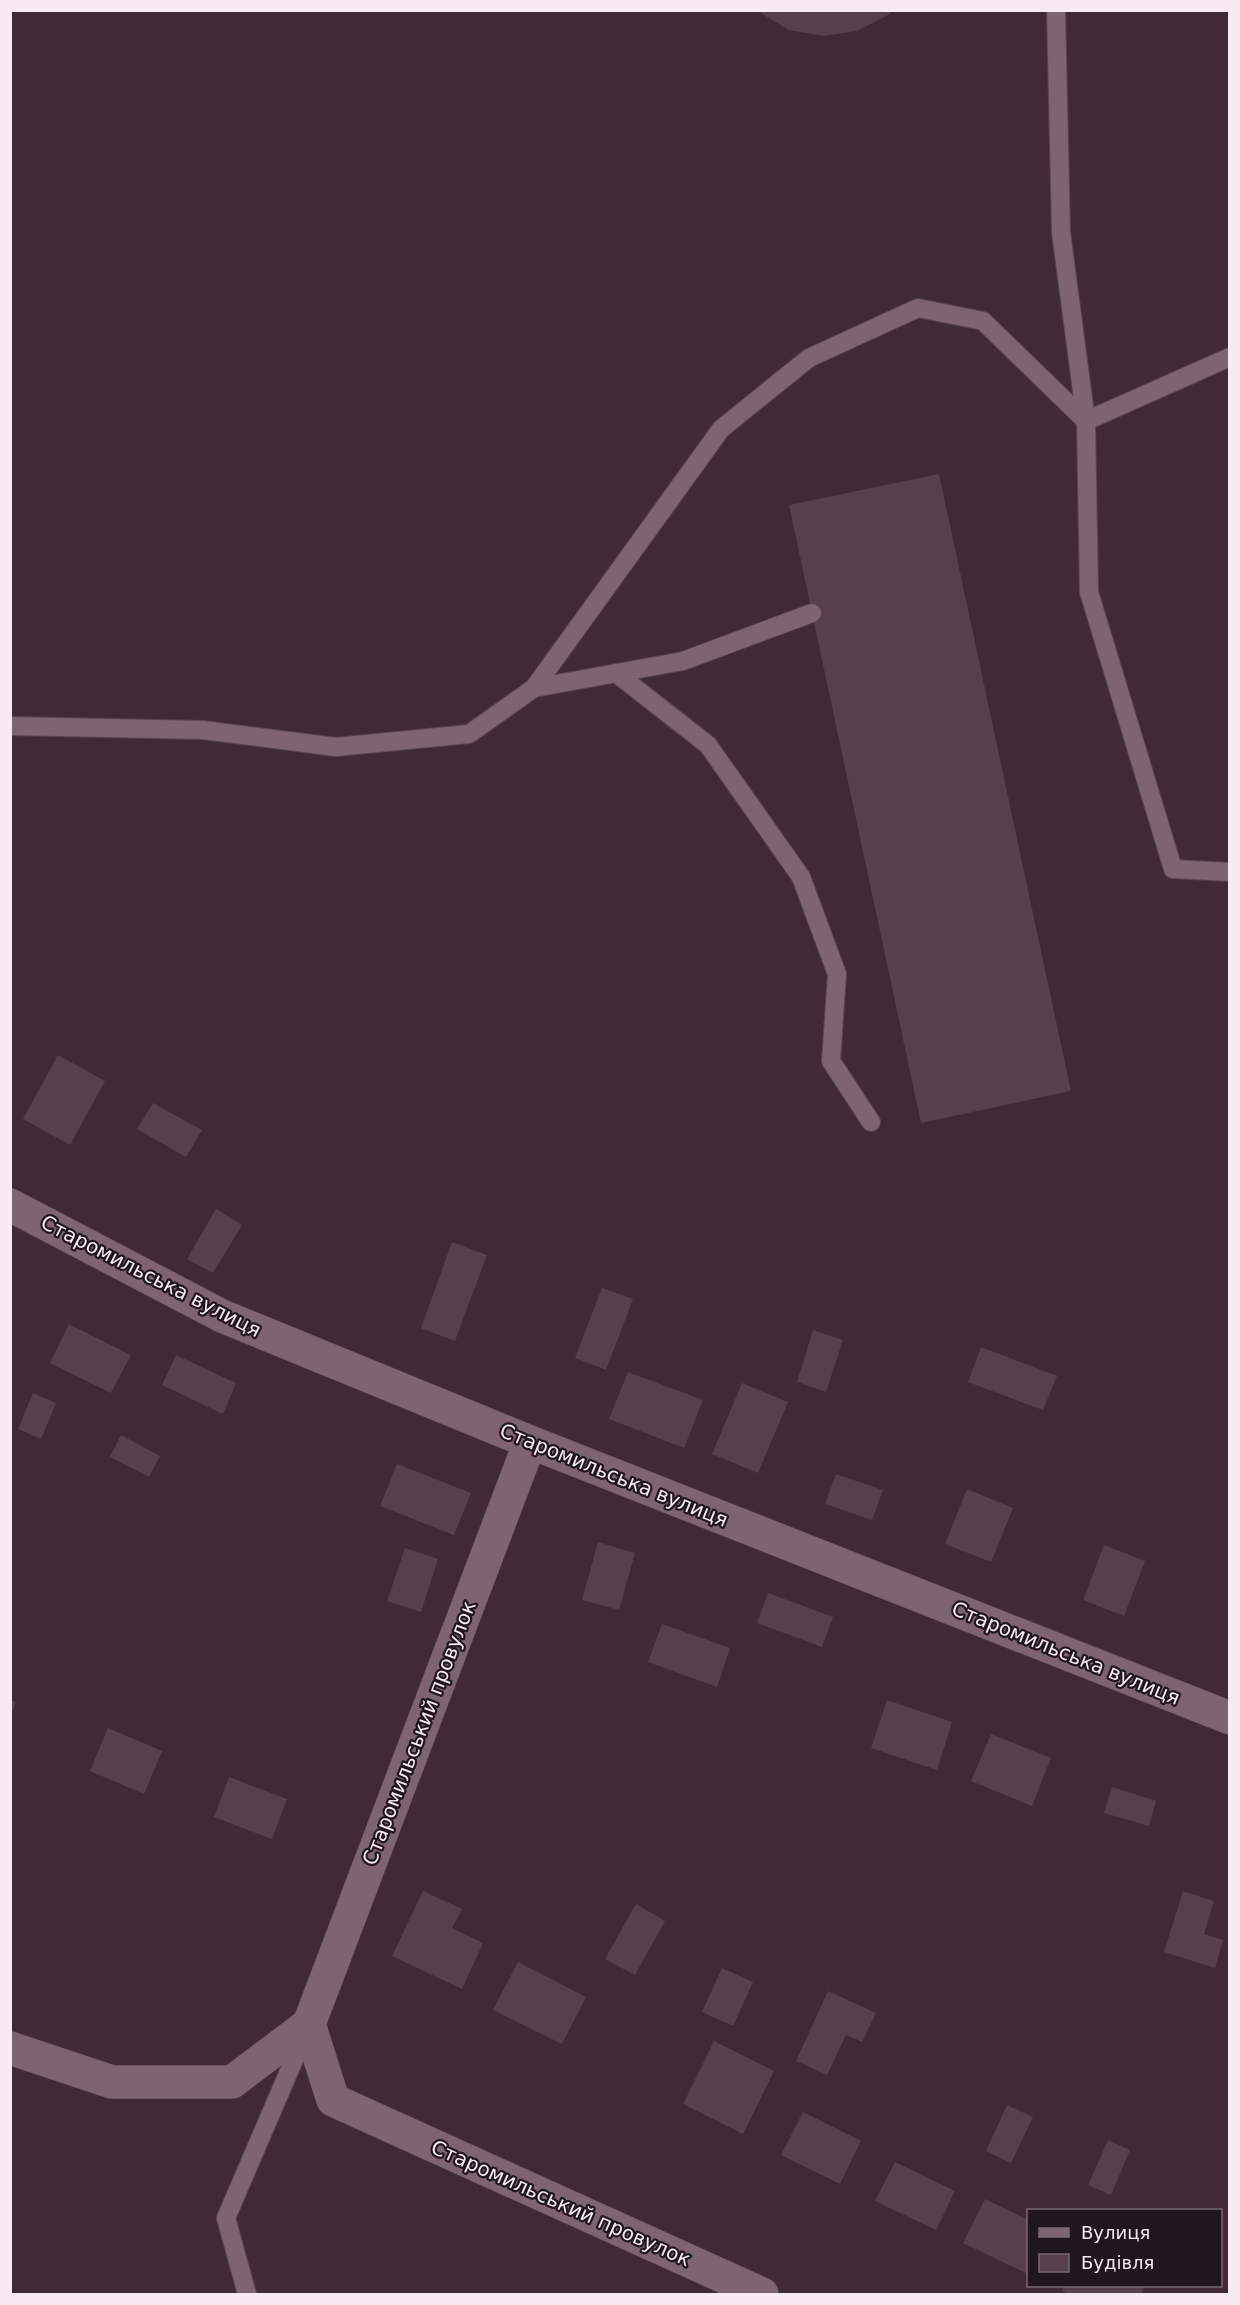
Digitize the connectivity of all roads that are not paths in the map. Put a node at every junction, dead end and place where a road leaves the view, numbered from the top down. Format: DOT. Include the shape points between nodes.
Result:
graph roads {
  1 [pos="1056,10"];
  2 [pos="1230,357"];
  3 [pos="1086,421"];
  4 [pos="812,613"];
  5 [pos="616,673"];
  6 [pos="534,688"];
  7 [pos="10,726"];
  8 [pos="1230,872"];
  9 [pos="871,1122"];
  10 [pos="10,1205"];
  11 [pos="530,1442"];
  12 [pos="1230,1718"];
  13 [pos="309,2024"];
  14 [pos="10,2048"];
  15 [pos="247,2295"];
  16 [pos="762,2295"];
  1 -- 3 [label="lane" via="1061,232"];
  2 -- 3 [label="lane"];
  3 -- 6 [label="lane" via="982,321 918,308 809,358 721,429"];
  3 -- 8 [label="lane" via="1089,592 1173,869"];
  4 -- 5 [label="lane" via="682,662"];
  5 -- 6 [label="lane"];
  5 -- 9 [label="lane" via="708,746 801,877 837,974 831,1060"];
  6 -- 7 [label="lane" via="469,734 336,747 202,730"];
  10 -- 11 [label="street, Старомильська вулиця" via="222,1316"];
  11 -- 12 [label="street, Старомильська вулиця"];
  11 -- 13 [label="street, Старомильський провулок"];
  13 -- 14 [label="street" via="232,2082 112,2082"];
  13 -- 15 [label="lane" via="226,2218"];
  13 -- 16 [label="street, Старомильський провулок" via="333,2100"];
}
